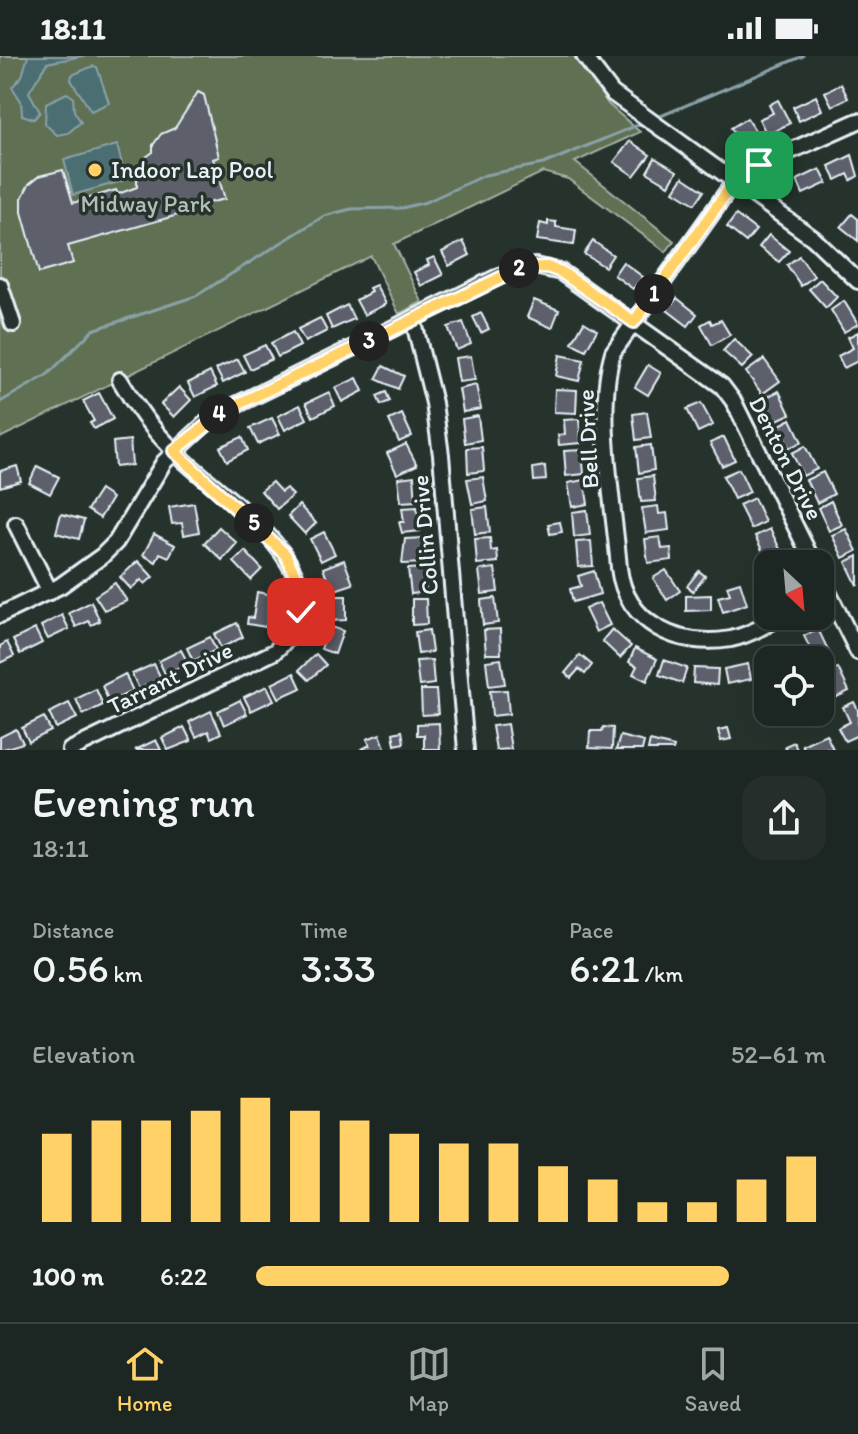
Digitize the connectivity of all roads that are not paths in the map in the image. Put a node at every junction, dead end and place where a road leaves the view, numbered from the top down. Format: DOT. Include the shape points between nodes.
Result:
graph roads {
  1 [pos="584,56"];
  2 [pos="858,121"];
  3 [pos="737,184"];
  4 [pos="858,281"];
  5 [pos="0,285"];
  6 [pos="413,319"];
  7 [pos="634,322"];
  8 [pos="13,324"];
  9 [pos="120,380"];
  10 [pos="174,451"];
  11 [pos="16,524"];
  12 [pos="807,550"];
  13 [pos="50,592"];
  14 [pos="834,611"];
  15 [pos="0,615"];
  16 [pos="754,628"];
  17 [pos="858,652"];
  18 [pos="70,750"];
  19 [pos="466,750"];
  1 -- 3 [label="street" via="600,80 636,112"];
  2 -- 3 [label="street, Bell Drive" via="759,165"];
  3 -- 4 [label="street" via="821,244"];
  3 -- 7 [label="street, Bell Drive"];
  5 -- 8 [label="street"];
  6 -- 7 [label="street, Denton Drive" via="504,274 535,266 561,272"];
  6 -- 10 [label="street, Denton Drive" via="226,410"];
  6 -- 19 [label="street, Collin Drive" via="441,455"];
  7 -- 12 [label="street, Denton Drive" via="708,373 734,402"];
  7 -- 16 [label="street, Bell Drive" via="613,352 604,406 626,600 655,627 698,640 731,638"];
  9 -- 10 [label="street, Tarrant Drive" via="136,408"];
  10 -- 13 [label="street, Denton Drive" via="116,542"];
  10 -- 18 [label="street, Tarrant Drive" via="285,554 301,596 298,626 274,652"];
  11 -- 13 [label="street"];
  13 -- 15 [label="street, Denton Drive"];
  14 -- 17 [label="street"];
}
